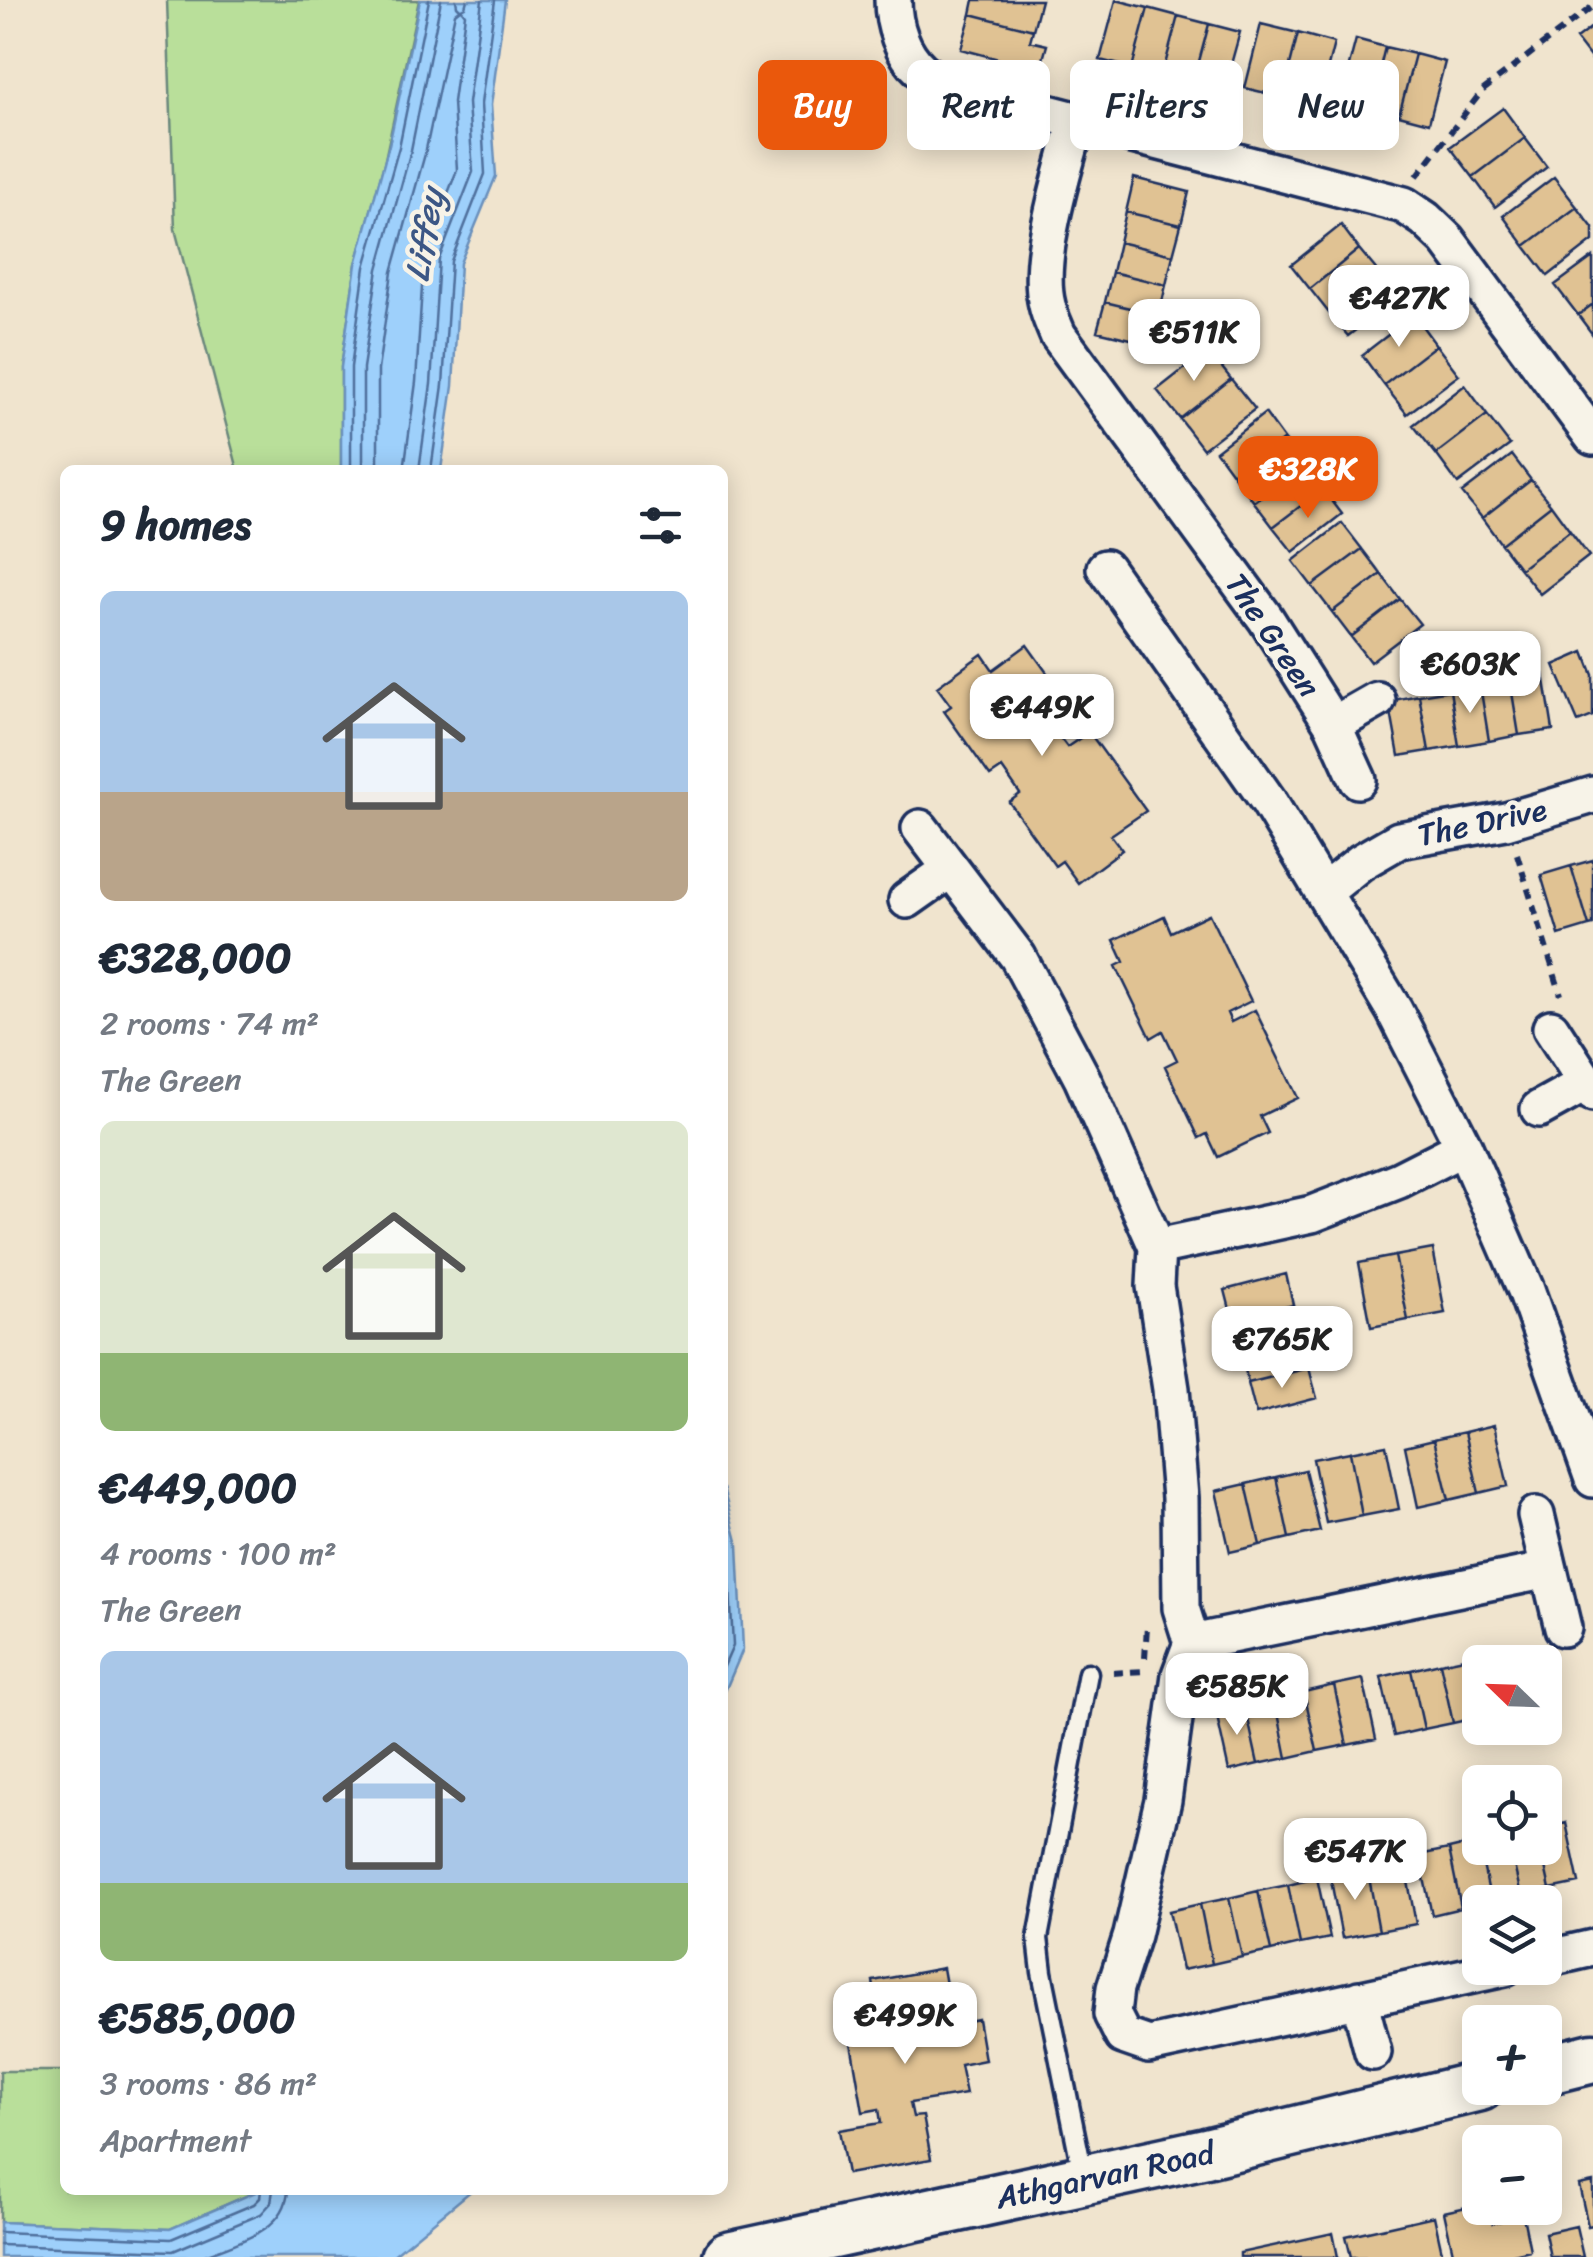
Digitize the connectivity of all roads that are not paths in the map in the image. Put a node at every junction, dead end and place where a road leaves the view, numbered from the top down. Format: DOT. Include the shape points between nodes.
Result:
graph roads {
  1 [pos="893,0"];
  2 [pos="1070,119"];
  3 [pos="1070,145"];
  4 [pos="1194,150"];
  5 [pos="1593,437"];
  6 [pos="1105,568"];
  7 [pos="1377,700"];
  8 [pos="1332,725"];
  9 [pos="1358,780"];
  10 [pos="1593,795"];
  11 [pos="920,828"];
  12 [pos="951,869"];
  13 [pos="1325,891"];
  14 [pos="907,900"];
  15 [pos="1552,1028"];
  16 [pos="1590,1088"];
  17 [pos="1539,1110"];
  18 [pos="1464,1147"];
  19 [pos="1158,1247"];
  20 [pos="1593,1479"];
  21 [pos="1536,1515"];
  22 [pos="1548,1570"];
  23 [pos="1563,1628"];
  24 [pos="1192,1643"];
  25 [pos="1088,1673"];
  26 [pos="1593,1948"];
  27 [pos="1562,1955"];
  28 [pos="1462,1977"];
  29 [pos="1360,2000"];
  30 [pos="1373,2052"];
  31 [pos="1593,2058"];
  32 [pos="1562,2066"];
  33 [pos="1462,2090"];
  34 [pos="1084,2180"];
  35 [pos="802,2249"];
  36 [pos="728,2257"];
  1 -- 2 [label="street" via="906,50 922,71 951,88"];
  3 -- 8 [label="street, The Green" via="1044,277 1058,335 1266,620"];
  4 -- 5 [label="street" via="1404,204 1426,219"];
  6 -- 13 [label="street"];
  7 -- 8 [label="street"];
  8 -- 9 [label="street, The Green"];
  10 -- 13 [label="street, The Drive" via="1506,821 1399,840"];
  11 -- 12 [label="street"];
  12 -- 14 [label="street"];
  12 -- 19 [label="street" via="1018,957 1082,1078"];
  13 -- 18 [label="street"];
  15 -- 16 [label="street"];
  16 -- 17 [label="street"];
  18 -- 19 [label="street" via="1312,1214"];
  18 -- 20 [label="street" via="1526,1290"];
  19 -- 24 [label="street" via="1155,1286 1180,1498 1181,1608"];
  21 -- 22 [label="street"];
  22 -- 23 [label="street"];
  22 -- 24 [label="street"];
  24 -- 29 [label="street" via="1180,1674 1163,1800 1115,1988 1112,2014 1122,2036 1149,2045"];
  25 -- 34 [label="lane" via="1038,1938"];
  26 -- 27 [label="street"];
  28 -- 29 [label="street"];
  29 -- 30 [label="street"];
  31 -- 32 [label="main road"];
  33 -- 34 [label="main road, Athgarvan Road"];
  34 -- 35 [label="main road, Athgarvan Road"];
  35 -- 36 [label="main road, Athgarvan Road"];
}
